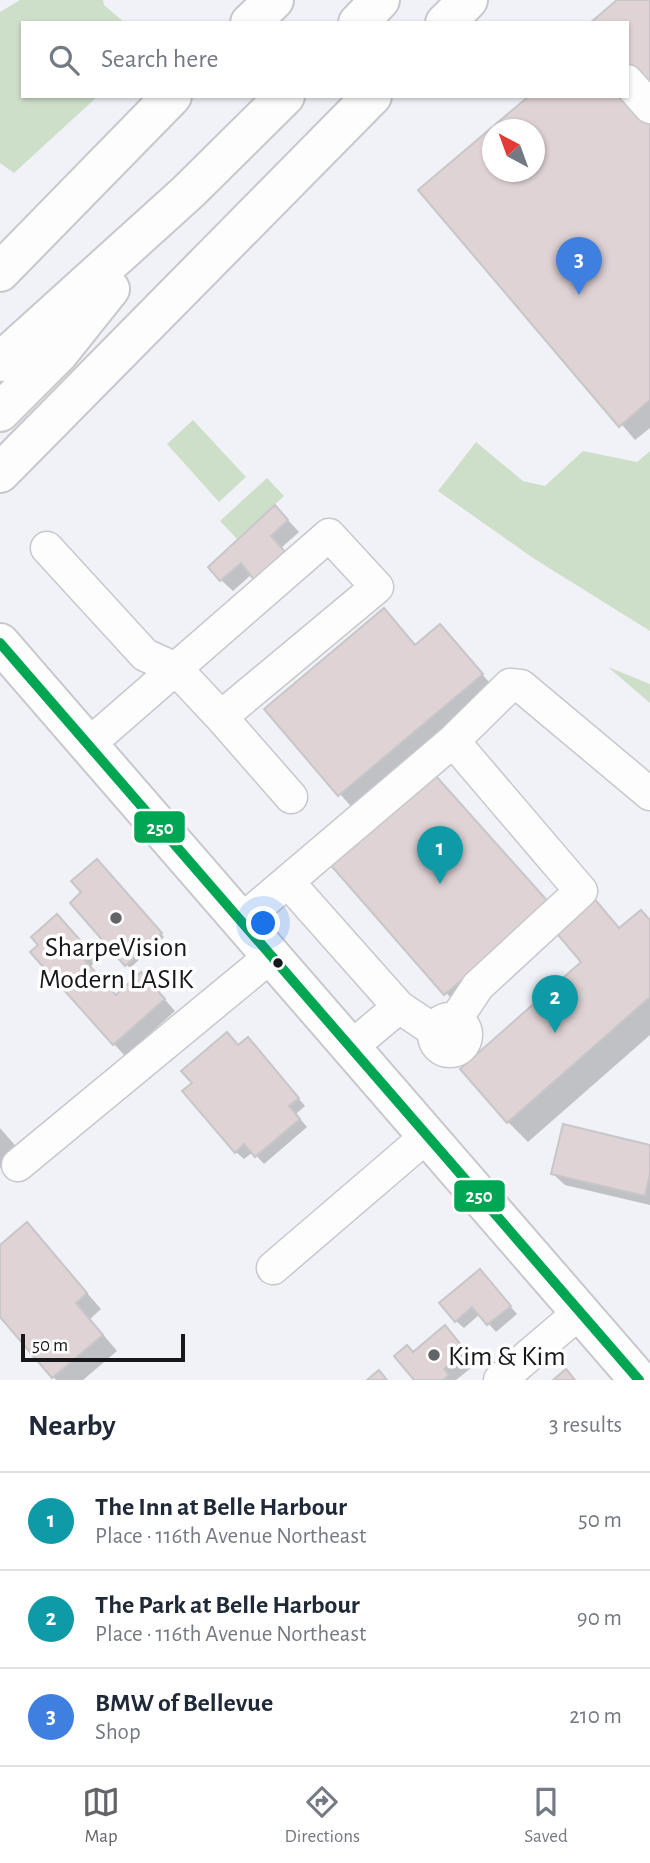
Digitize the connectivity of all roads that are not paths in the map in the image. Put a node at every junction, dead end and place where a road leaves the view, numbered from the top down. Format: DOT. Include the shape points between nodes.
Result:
graph roads {
  1 [pos="274,0"];
  2 [pos="380,0"];
  3 [pos="252,21"];
  4 [pos="360,21"];
  5 [pos="629,83"];
  6 [pos="170,98"];
  7 [pos="283,98"];
  8 [pos="370,98"];
  9 [pos="650,107"];
  10 [pos="137,130"];
  11 [pos="0,244"];
  12 [pos="0,272"];
  13 [pos="46,344"];
  14 [pos="0,362"];
  15 [pos="0,412"];
  16 [pos="0,473"];
  17 [pos="47,548"];
  18 [pos="0,643"];
  19 [pos="176,669"];
  20 [pos="221,718"];
  21 [pos="453,741"];
  22 [pos="88,745"];
  23 [pos="650,794"];
  24 [pos="291,797"];
  25 [pos="288,882"];
  26 [pos="241,921"];
  27 [pos="271,956"];
  28 [pos="399,1007"];
  29 [pos="350,1048"];
  30 [pos="427,1136"];
  31 [pos="19,1164"];
  32 [pos="272,1268"];
  33 [pos="580,1312"];
  34 [pos="500,1380"];
  35 [pos="639,1380"];
  1 -- 3 [label="main road"];
  2 -- 4 [label="main road"];
  5 -- 9 [label="street"];
  6 -- 10 [label="main road"];
  7 -- 13 [label="main road"];
  8 -- 16 [label="main road"];
  10 -- 11 [label="main road"];
  10 -- 12 [label="main road"];
  13 -- 14 [label="main road"];
  13 -- 15 [label="main road"];
  17 -- 19 [label="street" via="145,656"];
  18 -- 22 [label="main road"];
  19 -- 20 [label="street"];
  19 -- 20 [label="street" via="329,536 377,587"];
  19 -- 22 [label="street"];
  20 -- 24 [label="street"];
  21 -- 23 [label="street" via="510,685 521,686"];
  21 -- 25 [label="street"];
  21 -- 28 [label="street" via="581,891 478,986 445,1025"];
  22 -- 26 [label="main road"];
  25 -- 26 [label="street"];
  25 -- 28 [label="street"];
  26 -- 27 [label="main road"];
  27 -- 29 [label="main road"];
  27 -- 31 [label="street"];
  28 -- 29 [label="street"];
  29 -- 30 [label="main road"];
  30 -- 32 [label="street"];
  30 -- 33 [label="main road"];
  33 -- 34 [label="street"];
  33 -- 35 [label="main road"];
}
